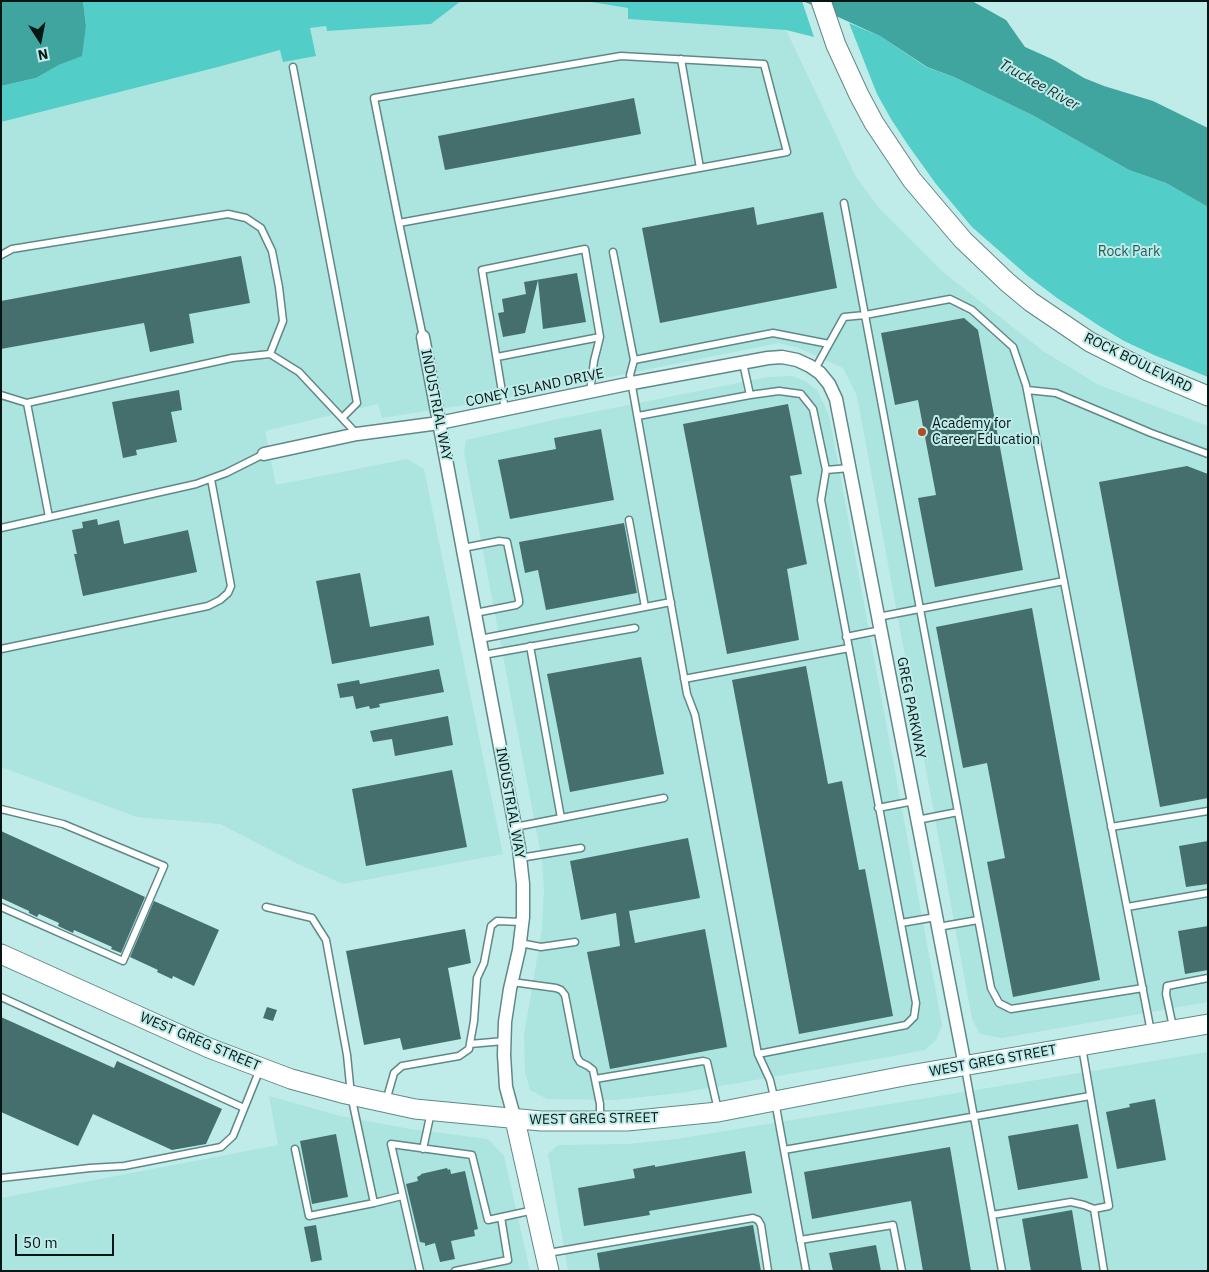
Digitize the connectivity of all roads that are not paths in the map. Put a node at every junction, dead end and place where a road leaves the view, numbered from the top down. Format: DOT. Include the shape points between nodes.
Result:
graph roads {
  1 [pos="821,1"];
  2 [pos="681,59"];
  3 [pos="293,67"];
  4 [pos="700,168"];
  5 [pos="844,203"];
  6 [pos="399,223"];
  7 [pos="613,252"];
  8 [pos="1,254"];
  9 [pos="865,315"];
  10 [pos="600,336"];
  11 [pos="423,337"];
  12 [pos="829,344"];
  13 [pos="270,354"];
  14 [pos="496,357"];
  15 [pos="634,360"];
  16 [pos="743,363"];
  17 [pos="813,368"];
  18 [pos="632,383"];
  19 [pos="1027,390"];
  20 [pos="590,392"];
  21 [pos="1,395"];
  22 [pos="750,395"];
  23 [pos="1208,396"];
  24 [pos="27,403"];
  25 [pos="505,410"];
  26 [pos="638,416"];
  27 [pos="342,418"];
  28 [pos="440,423"];
  29 [pos="357,434"];
  30 [pos="264,454"];
  31 [pos="1208,454"];
  32 [pos="850,468"];
  33 [pos="826,470"];
  34 [pos="211,479"];
  35 [pos="49,517"];
  36 [pos="629,520"];
  37 [pos="1,528"];
  38 [pos="463,548"];
  39 [pos="1064,581"];
  40 [pos="670,602"];
  41 [pos="645,607"];
  42 [pos="920,609"];
  43 [pos="475,613"];
  44 [pos="880,624"];
  45 [pos="635,628"];
  46 [pos="846,637"];
  47 [pos="480,639"];
  48 [pos="530,646"];
  49 [pos="848,648"];
  50 [pos="1,649"];
  51 [pos="483,655"];
  52 [pos="684,679"];
  53 [pos="664,798"];
  54 [pos="914,801"];
  55 [pos="878,808"];
  56 [pos="1,809"];
  57 [pos="1208,810"];
  58 [pos="958,812"];
  59 [pos="561,818"];
  60 [pos="917,820"];
  61 [pos="515,827"];
  62 [pos="1111,827"];
  63 [pos="582,848"];
  64 [pos="520,858"];
  65 [pos="1208,893"];
  66 [pos="1,907"];
  67 [pos="266,907"];
  68 [pos="1127,907"];
  69 [pos="978,920"];
  70 [pos="522,922"];
  71 [pos="937,922"];
  72 [pos="902,923"];
  73 [pos="575,942"];
  74 [pos="520,943"];
  75 [pos="1,954"];
  76 [pos="1208,978"];
  77 [pos="512,982"];
  78 [pos="1142,988"];
  79 [pos="1,997"];
  80 [pos="1208,1024"];
  81 [pos="1173,1030"];
  82 [pos="1151,1033"];
  83 [pos="504,1041"];
  84 [pos="470,1044"];
  85 [pos="1082,1045"];
  86 [pos="758,1054"];
  87 [pos="965,1066"];
  88 [pos="260,1068"];
  89 [pos="595,1079"];
  90 [pos="351,1095"];
  91 [pos="1090,1096"];
  92 [pos="775,1100"];
  93 [pos="386,1102"];
  94 [pos="244,1108"];
  95 [pos="431,1111"];
  96 [pos="718,1112"];
  97 [pos="974,1116"];
  98 [pos="515,1120"];
  99 [pos="600,1122"];
  100 [pos="294,1149"];
  101 [pos="423,1149"];
  102 [pos="784,1150"];
  103 [pos="1,1178"];
  104 [pos="402,1196"];
  105 [pos="374,1203"];
  106 [pos="1094,1209"];
  107 [pos="535,1210"];
  108 [pos="992,1215"];
  109 [pos="501,1217"];
  110 [pos="800,1240"];
  111 [pos="547,1262"];
  112 [pos="420,1271"];
  113 [pos="455,1271"];
  114 [pos="768,1271"];
  115 [pos="806,1271"];
  116 [pos="902,1271"];
  117 [pos="1002,1271"];
  118 [pos="1104,1271"];
  1 -- 23 [label="main road, ROCK BOULEVARD" via="845,66 874,123 938,213 985,262 1031,302 1090,342"];
  2 -- 4 [label="lane"];
  2 -- 4 [label="lane" via="764,64 787,152"];
  2 -- 6 [label="lane" via="621,56 374,98"];
  3 -- 27 [label="lane" via="356,403"];
  4 -- 6 [label="lane"];
  5 -- 9 [label="lane"];
  6 -- 11 [label="lane"];
  7 -- 15 [label="lane"];
  8 -- 13 [label="lane" via="12,249 228,214 246,218 261,228 272,251 279,287 283,322"];
  9 -- 12 [label="lane" via="844,317"];
  9 -- 19 [label="lane" via="950,299 972,310 1013,347"];
  9 -- 42 [label="lane"];
  10 -- 14 [label="lane"];
  10 -- 14 [label="lane" via="585,249 482,270"];
  10 -- 20 [label="lane"];
  11 -- 28 [label="street, INDUSTRIAL WAY"];
  12 -- 15 [label="lane" via="773,333"];
  12 -- 17 [label="lane"];
  13 -- 24 [label="lane" via="232,358"];
  13 -- 27 [label="lane" via="299,372"];
  14 -- 25 [label="lane"];
  15 -- 18 [label="lane" via="630,375"];
  16 -- 17 [label="street, CONEY ISLAND DRIVE" via="782,357"];
  16 -- 18 [label="street, CONEY ISLAND DRIVE"];
  16 -- 22 [label="lane"];
  17 -- 32 [label="street, GREG PARKWAY" via="829,384 836,399"];
  18 -- 20 [label="street, CONEY ISLAND DRIVE"];
  18 -- 26 [label="lane"];
  19 -- 31 [label="lane" via="1056,393"];
  19 -- 39 [label="lane"];
  20 -- 25 [label="street, CONEY ISLAND DRIVE"];
  21 -- 24 [label="lane"];
  22 -- 26 [label="lane"];
  22 -- 33 [label="lane" via="779,391 801,394 813,409"];
  24 -- 35 [label="lane"];
  25 -- 28 [label="street, CONEY ISLAND DRIVE"];
  26 -- 40 [label="lane"];
  27 -- 29 [label="lane"];
  28 -- 29 [label="street, CONEY ISLAND DRIVE"];
  28 -- 38 [label="street, INDUSTRIAL WAY"];
  29 -- 30 [label="street, CONEY ISLAND DRIVE"];
  30 -- 34 [label="lane"];
  32 -- 33 [label="lane"];
  32 -- 44 [label="street, GREG PARKWAY"];
  33 -- 46 [label="lane" via="821,500"];
  34 -- 35 [label="lane"];
  34 -- 50 [label="lane" via="231,586 220,600 208,606"];
  35 -- 37 [label="lane"];
  36 -- 41 [label="lane"];
  38 -- 43 [label="street, INDUSTRIAL WAY"];
  38 -- 43 [label="lane" via="507,542 519,600 516,605"];
  39 -- 42 [label="lane"];
  39 -- 62 [label="lane"];
  40 -- 41 [label="lane"];
  40 -- 52 [label="lane"];
  41 -- 47 [label="lane"];
  42 -- 44 [label="lane"];
  42 -- 58 [label="lane"];
  43 -- 47 [label="street, INDUSTRIAL WAY"];
  44 -- 46 [label="lane"];
  44 -- 54 [label="street, GREG PARKWAY"];
  45 -- 48 [label="lane"];
  46 -- 49 [label="lane"];
  47 -- 51 [label="street, INDUSTRIAL WAY"];
  48 -- 51 [label="lane"];
  48 -- 59 [label="lane"];
  49 -- 52 [label="lane"];
  49 -- 55 [label="lane"];
  51 -- 61 [label="street, INDUSTRIAL WAY"];
  52 -- 86 [label="lane" via="695,716"];
  53 -- 59 [label="lane"];
  54 -- 55 [label="lane"];
  54 -- 60 [label="street, GREG PARKWAY"];
  55 -- 72 [label="lane"];
  56 -- 66 [label="lane" via="63,824 164,866 122,961"];
  57 -- 62 [label="lane"];
  58 -- 60 [label="lane"];
  58 -- 69 [label="lane"];
  59 -- 61 [label="lane"];
  60 -- 71 [label="street, GREG PARKWAY"];
  61 -- 64 [label="street, INDUSTRIAL WAY"];
  62 -- 68 [label="lane"];
  63 -- 64 [label="lane"];
  64 -- 70 [label="street, INDUSTRIAL WAY"];
  65 -- 68 [label="lane"];
  67 -- 90 [label="lane" via="312,918 326,940 348,1055"];
  68 -- 78 [label="lane"];
  69 -- 71 [label="lane"];
  69 -- 78 [label="lane" via="991,988 999,1003 1011,1009"];
  70 -- 74 [label="street, INDUSTRIAL WAY"];
  70 -- 84 [label="lane" via="497,921 491,926 484,963 477,978"];
  71 -- 72 [label="lane"];
  71 -- 87 [label="street, GREG PARKWAY"];
  72 -- 86 [label="lane" via="916,1003 914,1017 906,1026"];
  73 -- 74 [label="lane" via="541,947"];
  74 -- 77 [label="street, INDUSTRIAL WAY"];
  75 -- 88 [label="main road, WEST GREG STREET"];
  76 -- 81 [label="lane" via="1167,986"];
  77 -- 83 [label="street, INDUSTRIAL WAY"];
  77 -- 89 [label="lane" via="561,990 577,1057 593,1070"];
  78 -- 82 [label="lane"];
  79 -- 94 [label="lane"];
  80 -- 81 [label="main road, WEST GREG STREET"];
  81 -- 82 [label="main road, WEST GREG STREET"];
  82 -- 85 [label="main road, WEST GREG STREET"];
  83 -- 84 [label="lane"];
  83 -- 98 [label="street, INDUSTRIAL WAY" via="506,1087"];
  84 -- 93 [label="lane" via="469,1049 459,1056 402,1066 394,1073"];
  85 -- 87 [label="main road, WEST GREG STREET"];
  85 -- 91 [label="lane"];
  86 -- 92 [label="lane"];
  87 -- 92 [label="main road, WEST GREG STREET"];
  87 -- 97 [label="lane"];
  88 -- 90 [label="main road, WEST GREG STREET"];
  88 -- 94 [label="lane"];
  89 -- 96 [label="lane" via="707,1062"];
  89 -- 99 [label="lane"];
  90 -- 93 [label="main road, WEST GREG STREET"];
  90 -- 105 [label="lane"];
  91 -- 97 [label="lane"];
  91 -- 106 [label="lane" via="1109,1206"];
  92 -- 96 [label="main road, WEST GREG STREET"];
  92 -- 102 [label="lane"];
  93 -- 95 [label="main road, WEST GREG STREET"];
  94 -- 103 [label="lane" via="233,1136 221,1147 124,1166"];
  95 -- 98 [label="main road, WEST GREG STREET"];
  95 -- 101 [label="lane"];
  96 -- 99 [label="main road, WEST GREG STREET"];
  97 -- 102 [label="lane"];
  97 -- 108 [label="lane"];
  98 -- 99 [label="main road, WEST GREG STREET"];
  98 -- 107 [label="main road, INDUSTRIAL WAY"];
  100 -- 105 [label="lane" via="310,1216"];
  101 -- 104 [label="lane" via="391,1144"];
  101 -- 109 [label="lane" via="472,1155 488,1220"];
  102 -- 110 [label="lane"];
  104 -- 105 [label="lane"];
  104 -- 112 [label="lane"];
  106 -- 108 [label="lane" via="1071,1202"];
  106 -- 118 [label="lane"];
  107 -- 109 [label="lane"];
  107 -- 111 [label="main road, INDUSTRIAL WAY"];
  108 -- 117 [label="lane"];
  109 -- 113 [label="lane" via="508,1260"];
  110 -- 115 [label="lane"];
  110 -- 116 [label="lane" via="893,1225"];
  111 -- 114 [label="lane" via="753,1218 761,1225"];
}
